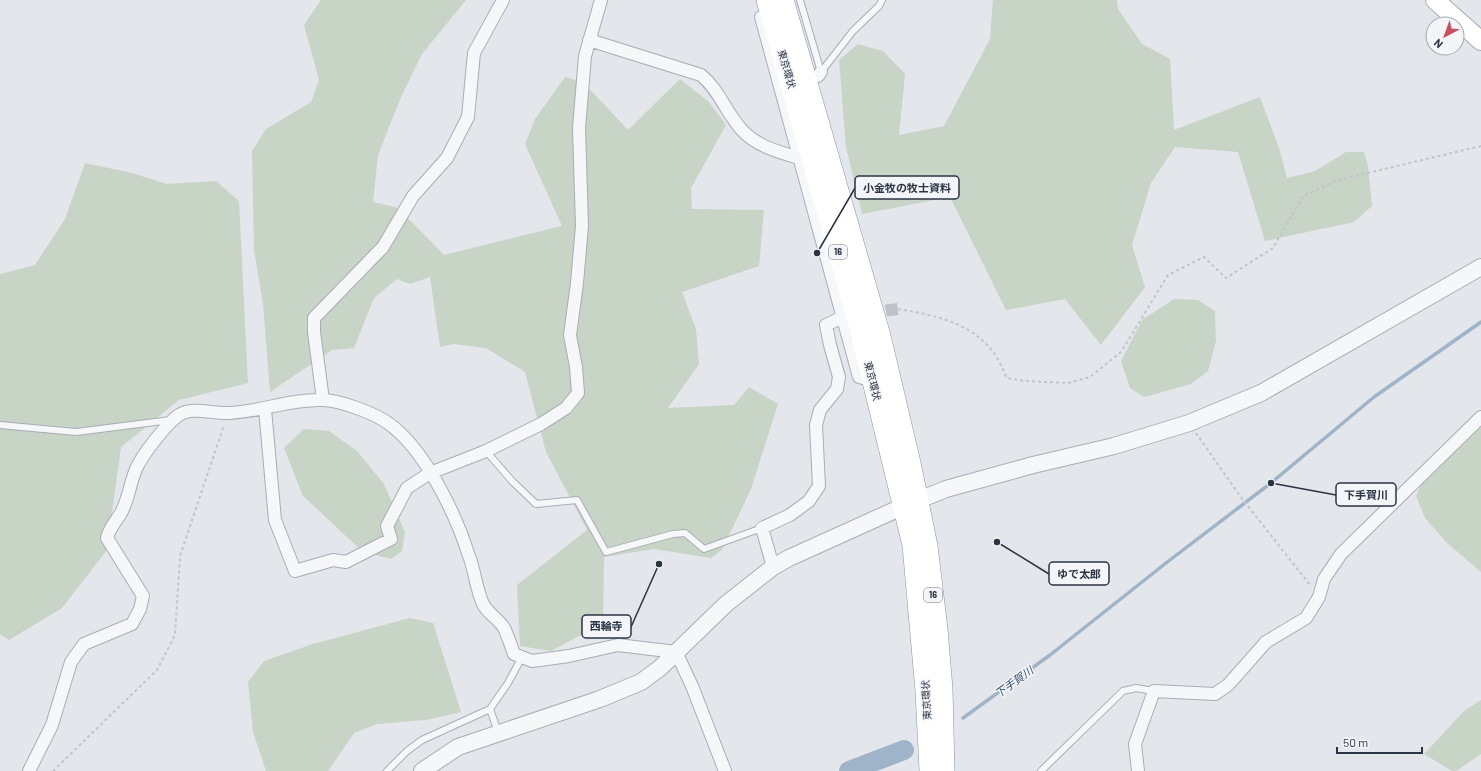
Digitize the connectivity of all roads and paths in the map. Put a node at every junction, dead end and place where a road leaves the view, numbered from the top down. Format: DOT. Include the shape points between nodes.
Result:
graph roads {
  1 [pos="503,0"];
  2 [pos="601,0"];
  3 [pos="757,0"];
  4 [pos="767,0"];
  5 [pos="783,0"];
  6 [pos="800,0"];
  7 [pos="882,0"];
  8 [pos="1435,0"];
  9 [pos="588,40"];
  10 [pos="1481,41"];
  11 [pos="1481,146"];
  12 [pos="798,158"];
  13 [pos="831,202"];
  14 [pos="1481,267"];
  15 [pos="898,309"];
  16 [pos="843,317"];
  17 [pos="874,381"];
  18 [pos="323,400"];
  19 [pos="265,409"];
  20 [pos="228,413"];
  21 [pos="1481,417"];
  22 [pos="173,420"];
  23 [pos="1189,423"];
  24 [pos="0,425"];
  25 [pos="486,451"];
  26 [pos="430,473"];
  27 [pos="911,504"];
  28 [pos="762,528"];
  29 [pos="773,567"];
  30 [pos="1320,597"];
  31 [pos="676,652"];
  32 [pos="522,657"];
  33 [pos="1154,691"];
  34 [pos="490,709"];
  35 [pos="498,732"];
  36 [pos="391,770"];
  37 [pos="31,771"];
  38 [pos="53,771"];
  39 [pos="422,771"];
  40 [pos="725,771"];
  41 [pos="930,771"];
  42 [pos="944,771"];
  43 [pos="1041,771"];
  44 [pos="1138,771"];
  1 -- 18 [label="street" via="474,53 468,117 447,158 413,196 383,247 314,318"];
  2 -- 9 [label="street"];
  3 -- 12 [label="street" via="790,116"];
  4 -- 13 [label="highway, 東京環状 / 16"];
  5 -- 13 [label="highway, 東京環状 / 16"];
  6 -- 7 [label="lane" via="820,74 853,31"];
  8 -- 10 [label="main road"];
  9 -- 12 [label="street" via="701,75 711,83 742,130 769,149"];
  9 -- 25 [label="street" via="584,56 579,128 582,226 570,335 578,393 566,408 541,424"];
  11 -- 15 [label="path" via="1338,180 1303,196 1273,248 1226,278 1204,257 1168,275 1121,352 1090,377 1068,383 1007,378 991,349 969,329 943,318"];
  12 -- 16 [label="street"];
  13 -- 17 [label="highway, 東京環状 / 16"];
  13 -- 27 [label="highway, 東京環状 / 16" via="880,336 910,463"];
  14 -- 23 [label="street" via="1261,393"];
  16 -- 17 [label="street" via="858,377"];
  16 -- 28 [label="street" via="826,325 839,377 837,389 820,410 816,425 819,486 809,501 790,515"];
  17 -- 27 [label="highway, 東京環状 / 16"];
  18 -- 19 [label="street"];
  18 -- 26 [label="street" via="368,413 387,422 410,443"];
  19 -- 20 [label="street"];
  19 -- 26 [label="street" via="275,520 295,572 333,560 346,562 391,539 387,526 407,488"];
  20 -- 22 [label="street" via="187,411"];
  20 -- 38 [label="path" via="180,556 176,635 157,670"];
  21 -- 30 [label="street" via="1341,554 1324,580"];
  22 -- 24 [label="lane" via="76,432"];
  22 -- 37 [label="street" via="145,451 136,470 129,497 122,512 109,529 107,538 143,596 140,609 132,624 84,644 71,662 52,725"];
  23 -- 27 [label="street" via="1114,446 953,487"];
  23 -- 30 [label="path" via="1240,496"];
  25 -- 26 [label="street"];
  25 -- 28 [label="lane" via="536,504 577,500 606,552 685,533 704,549"];
  26 -- 32 [label="street" via="460,528 483,604 490,615 503,626 514,654"];
  27 -- 29 [label="street"];
  27 -- 41 [label="highway, 東京環状 / 16"];
  27 -- 42 [label="highway, 東京環状 / 16" via="927,546 937,629"];
  28 -- 29 [label="street"];
  29 -- 31 [label="street" via="726,604"];
  30 -- 33 [label="street" via="1306,618 1266,642 1228,685 1215,694"];
  31 -- 32 [label="street" via="618,645 532,661"];
  31 -- 35 [label="street" via="641,682 600,699"];
  31 -- 40 [label="street"];
  32 -- 34 [label="lane"];
  33 -- 43 [label="lane" via="1136,688 1123,691"];
  33 -- 44 [label="street" via="1135,744"];
  34 -- 35 [label="lane"];
  34 -- 36 [label="lane" via="422,740 407,751"];
  35 -- 39 [label="street" via="458,747"];
}
